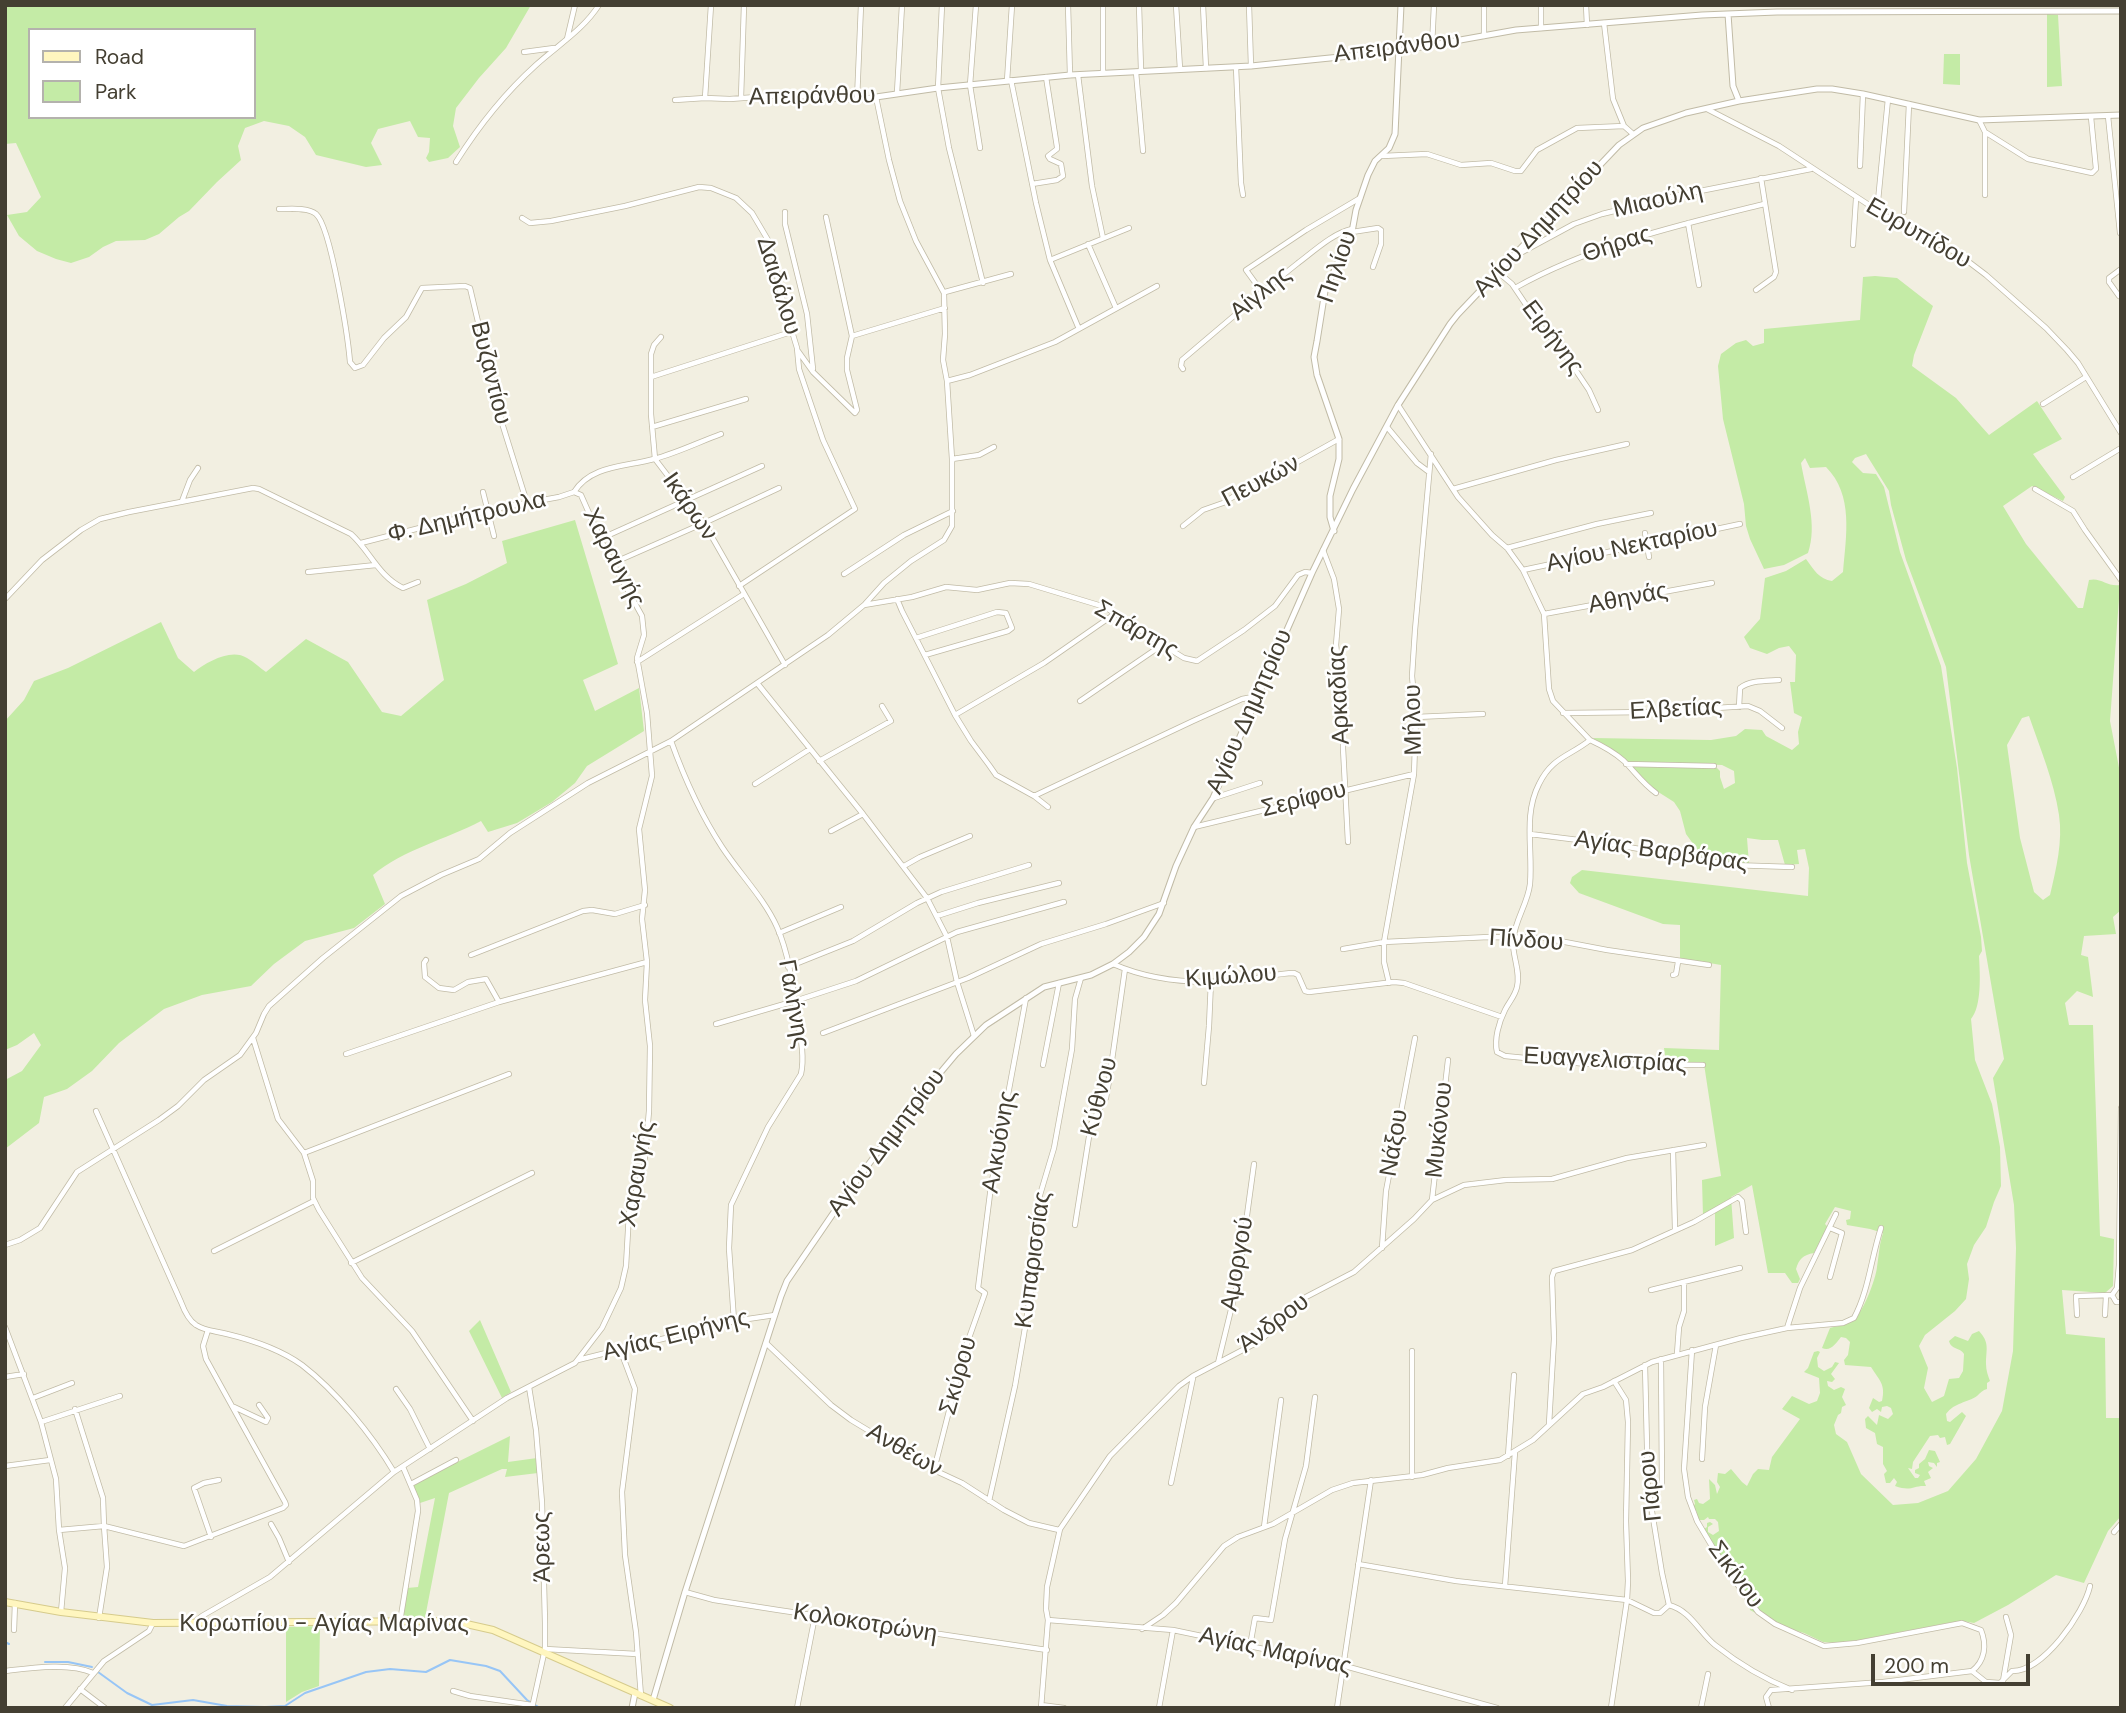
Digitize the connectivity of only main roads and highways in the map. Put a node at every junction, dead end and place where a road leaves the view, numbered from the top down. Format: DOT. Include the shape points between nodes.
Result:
graph roads {
  1 [pos="5,1602"];
  2 [pos="670,1708"];
  1 -- 2 [label="main road, Κορωπίου - Αγίας Μαρίνας" via="153,1623 473,1624"];
}
